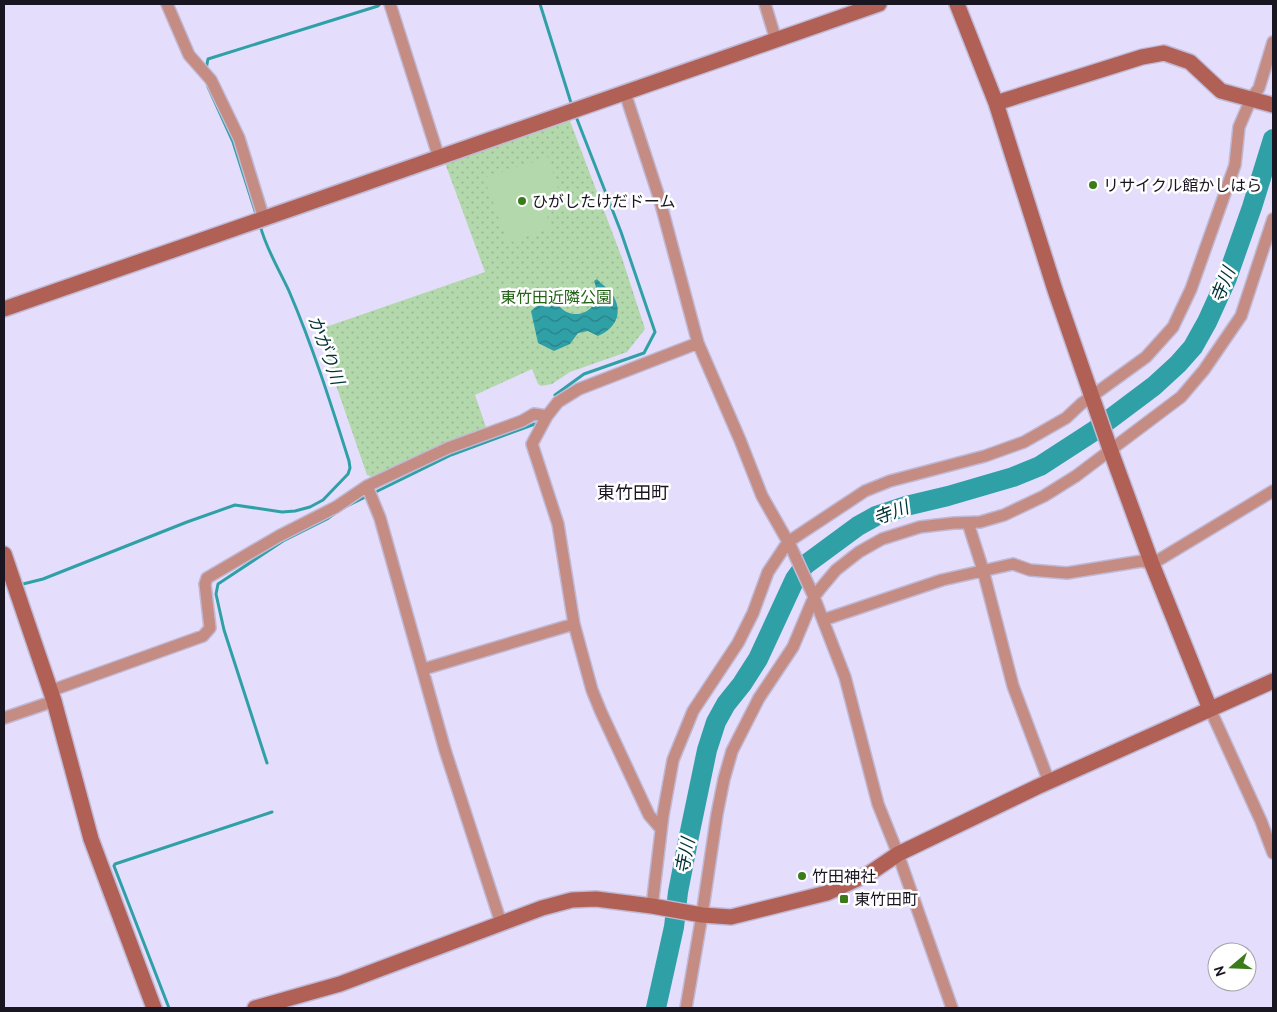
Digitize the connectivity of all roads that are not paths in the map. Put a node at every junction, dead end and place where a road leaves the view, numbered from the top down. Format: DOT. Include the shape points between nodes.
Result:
graph roads {
  1 [pos="168,4"];
  2 [pos="390,4"];
  3 [pos="766,4"];
  4 [pos="879,4"];
  5 [pos="957,4"];
  6 [pos="776,40"];
  7 [pos="1273,42"];
  8 [pos="625,93"];
  9 [pos="1254,100"];
  10 [pos="996,103"];
  11 [pos="1273,105"];
  12 [pos="439,158"];
  13 [pos="264,219"];
  14 [pos="1273,219"];
  15 [pos="4,309"];
  16 [pos="698,343"];
  17 [pos="1093,400"];
  18 [pos="547,416"];
  19 [pos="1110,448"];
  20 [pos="367,486"];
  21 [pos="1273,491"];
  22 [pos="968,524"];
  23 [pos="789,545"];
  24 [pos="4,554"];
  25 [pos="1152,564"];
  26 [pos="983,570"];
  27 [pos="813,594"];
  28 [pos="823,620"];
  29 [pos="574,624"];
  30 [pos="424,668"];
  31 [pos="1273,681"];
  32 [pos="52,696"];
  33 [pos="1210,709"];
  34 [pos="4,718"];
  35 [pos="1049,782"];
  36 [pos="661,829"];
  37 [pos="1273,853"];
  38 [pos="898,854"];
  39 [pos="654,907"];
  40 [pos="700,914"];
  41 [pos="501,923"];
  42 [pos="154,1008"];
  43 [pos="255,1008"];
  44 [pos="686,1008"];
  45 [pos="952,1008"];
  1 -- 13 [label="street" via="189,55 211,80 239,138"];
  2 -- 12 [label="street"];
  3 -- 6 [label="street"];
  4 -- 6 [label="street"];
  5 -- 10 [label="street"];
  6 -- 8 [label="street"];
  7 -- 9 [label="street"];
  8 -- 12 [label="street"];
  8 -- 16 [label="street" via="659,197"];
  9 -- 10 [label="street" via="1221,91 1190,62 1164,53"];
  9 -- 11 [label="street"];
  9 -- 17 [label="street" via="1239,127 1232,174 1191,289 1173,327 1146,357"];
  10 -- 17 [label="street"];
  12 -- 13 [label="street"];
  13 -- 15 [label="street"];
  14 -- 19 [label="street" via="1241,316 1210,363 1181,397"];
  16 -- 18 [label="street" via="578,389 558,402"];
  16 -- 23 [label="street" via="762,496"];
  17 -- 19 [label="street"];
  17 -- 23 [label="street" via="1081,404 1066,418 1024,442 865,491"];
  18 -- 20 [label="street" via="534,414 448,448"];
  18 -- 29 [label="street" via="532,444 558,524"];
  19 -- 22 [label="street" via="1076,476 1044,496 1004,514"];
  19 -- 25 [label="street"];
  20 -- 30 [label="street" via="380,518"];
  20 -- 32 [label="street" via="336,507 207,578 210,628 203,636"];
  21 -- 25 [label="street"];
  22 -- 26 [label="street"];
  22 -- 27 [label="street" via="954,522 920,527 882,538 836,570"];
  23 -- 27 [label="street"];
  23 -- 36 [label="street" via="768,572 738,642 693,711 673,760"];
  24 -- 32 [label="street"];
  25 -- 26 [label="street" via="1142,561 1067,573 1030,570 1013,564"];
  25 -- 33 [label="street"];
  26 -- 28 [label="street" via="942,580"];
  26 -- 35 [label="street" via="1013,686"];
  27 -- 28 [label="street"];
  27 -- 40 [label="street" via="793,647 760,698 732,752 717,814"];
  28 -- 38 [label="street" via="845,677 878,804"];
  29 -- 30 [label="street"];
  29 -- 36 [label="street" via="600,712 650,815"];
  30 -- 41 [label="street" via="445,750"];
  31 -- 33 [label="street"];
  32 -- 34 [label="street"];
  32 -- 42 [label="street" via="91,839"];
  33 -- 35 [label="street"];
  33 -- 37 [label="street"];
  35 -- 38 [label="street"];
  36 -- 39 [label="street"];
  38 -- 40 [label="street" via="864,877 827,893 731,918"];
  38 -- 45 [label="street"];
  39 -- 40 [label="street"];
  39 -- 41 [label="street" via="596,899 572,900"];
  40 -- 44 [label="street"];
  41 -- 43 [label="street" via="340,984"];
}
